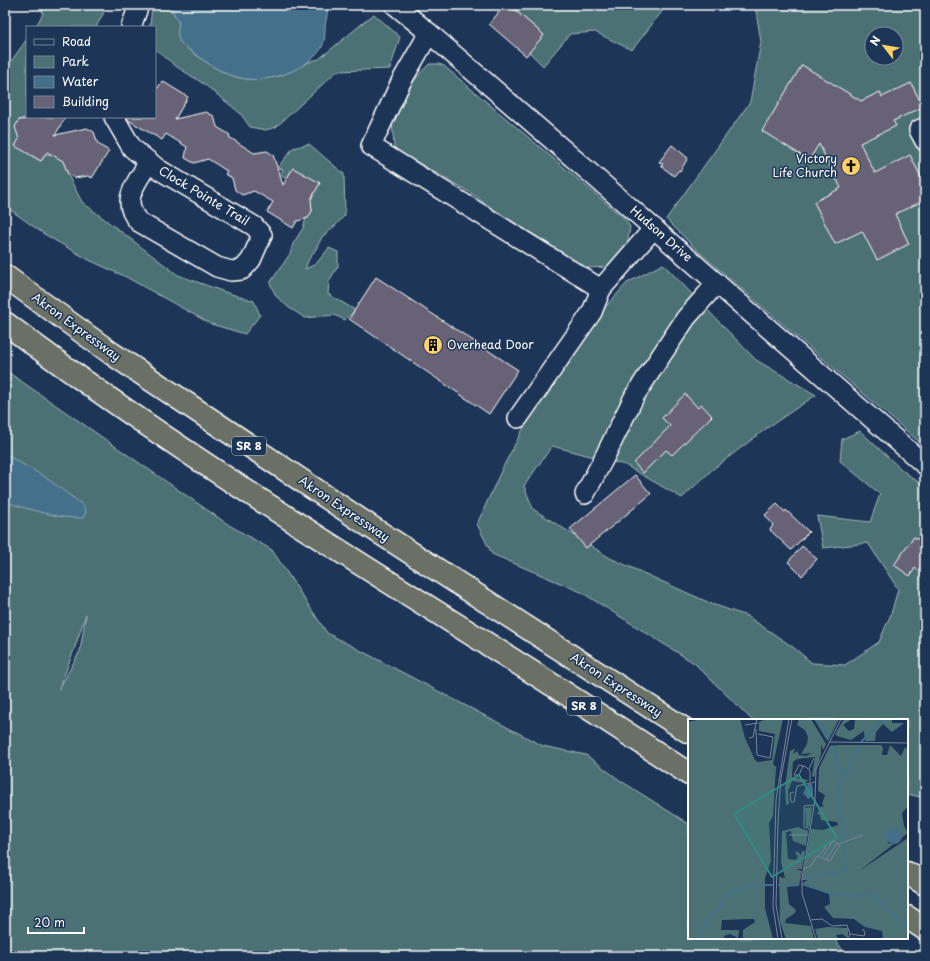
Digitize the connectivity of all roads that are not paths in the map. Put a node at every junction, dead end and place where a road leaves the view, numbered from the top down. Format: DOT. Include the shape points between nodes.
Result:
graph roads {
  1 [pos="139,5"];
  2 [pos="395,5"];
  3 [pos="131,26"];
  4 [pos="429,33"];
  5 [pos="115,118"];
  6 [pos="925,127"];
  7 [pos="925,141"];
  8 [pos="149,162"];
  9 [pos="654,228"];
  10 [pos="5,276"];
  11 [pos="717,282"];
  12 [pos="600,289"];
  13 [pos="5,322"];
  14 [pos="518,418"];
  15 [pos="925,465"];
  16 [pos="585,494"];
  17 [pos="688,731"];
  18 [pos="688,773"];
  19 [pos="908,918"];
  20 [pos="925,929"];
  1 -- 3 [label="street"];
  2 -- 4 [label="street, Hudson Drive"];
  4 -- 9 [label="street, Hudson Drive"];
  4 -- 12 [label="street" via="401,82 371,146"];
  5 -- 8 [label="street, Clock Pointe Trail" via="132,148"];
  6 -- 7 [label="street" via="919,130"];
  8 -- 8 [label="street, Clock Pointe Trail" via="254,226 262,235 251,260 242,270 231,271 217,266 134,218 130,206 133,186"];
  9 -- 11 [label="street, Hudson Drive"];
  9 -- 12 [label="street"];
  10 -- 17 [label="highway, Akron Expressway / SR 8" via="111,353 361,521"];
  11 -- 15 [label="street, Hudson Drive"];
  11 -- 16 [label="street" via="686,318 635,395"];
  12 -- 14 [label="street" via="592,312"];
  13 -- 18 [label="highway, SR 8" via="125,409 328,544"];
  19 -- 20 [label="highway"];
}
